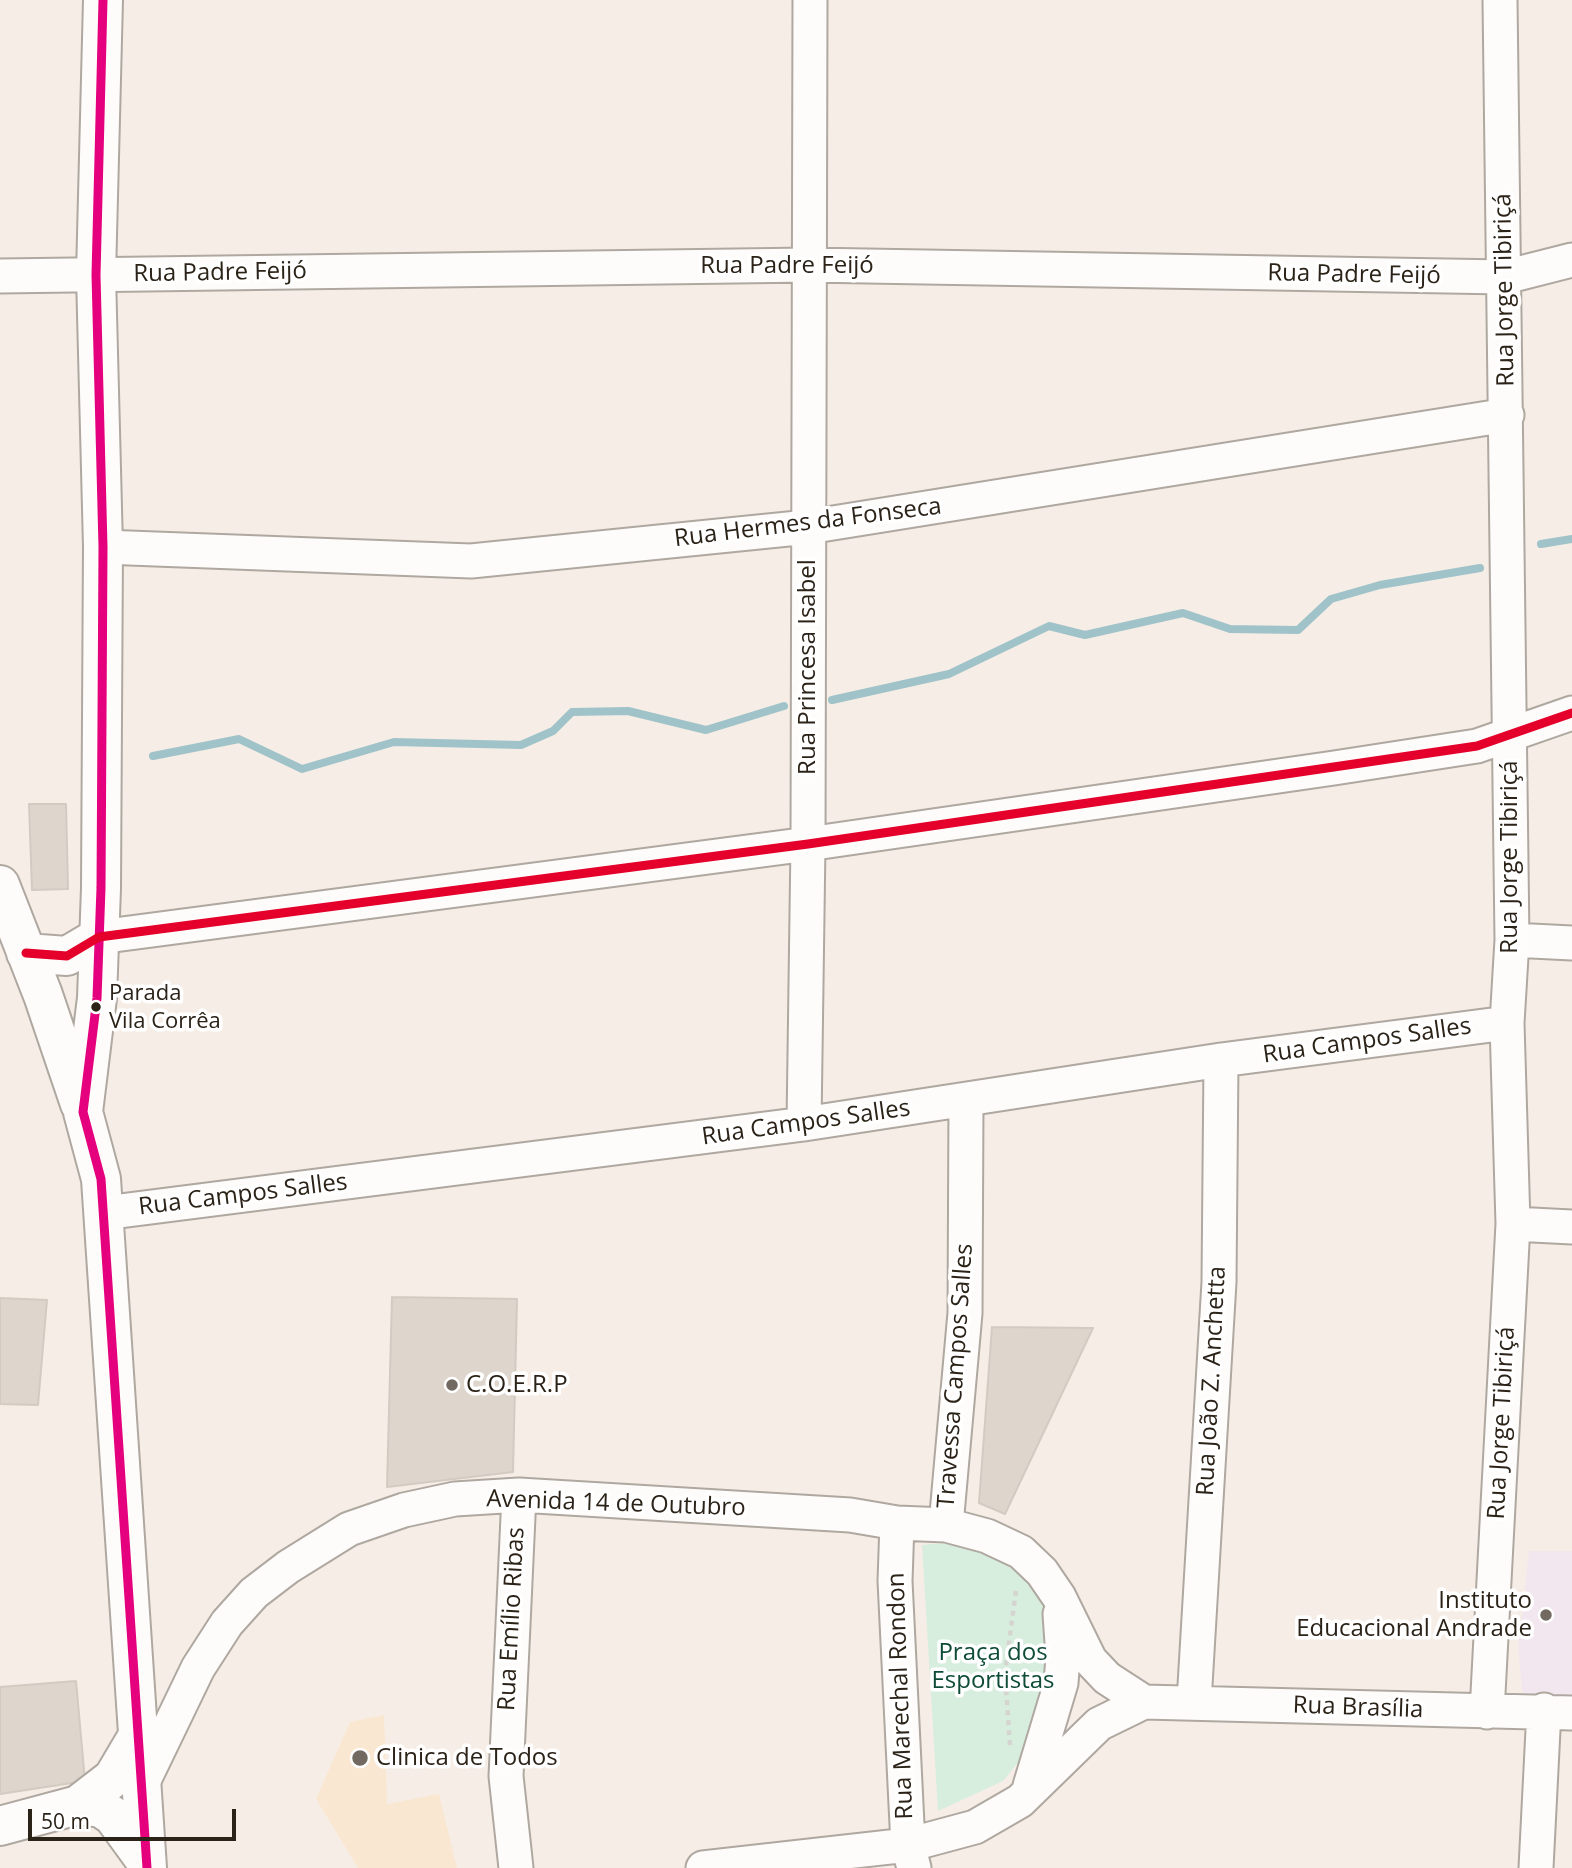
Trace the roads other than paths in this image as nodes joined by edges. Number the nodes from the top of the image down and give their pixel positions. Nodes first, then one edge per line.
1 (103, 0) edge
2 (810, 0) edge
3 (1500, 0) edge
4 (1572, 260) edge
5 (809, 265) junction
6 (96, 275) junction
7 (0, 276) edge
8 (1505, 277) junction
9 (1507, 415) junction
10 (808, 527) junction
11 (103, 547) junction
12 (1572, 713) edge
13 (1510, 737) junction
14 (808, 844) junction
15 (0, 885) edge
16 (99, 937) junction
17 (1512, 940) junction
18 (1572, 943) edge
19 (26, 953) junction
20 (1507, 1023) junction
21 (1221, 1060) junction
22 (967, 1102) junction
23 (83, 1112) junction
24 (803, 1124) junction
25 (103, 1213) junction
26 (1513, 1224) junction
27 (1572, 1227) edge
28 (519, 1495) junction
29 (897, 1523) junction
30 (946, 1525) junction
31 (1059, 1597) junction
32 (1144, 1702) junction
33 (1194, 1702) junction
34 (1487, 1712) junction
35 (1558, 1712) edge
36 (139, 1734) junction
37 (142, 1784) junction
38 (1028, 1792) junction
39 (78, 1805) junction
40 (0, 1826) edge
41 (911, 1857) edge
42 (146, 1864) edge
43 (516, 1868) edge
44 (703, 1868) edge
45 (1536, 1868) edge

1 - 6 main road
2 - 5 street, Rua Princesa Isabel
3 - 8 street, Rua Jorge Tibiriçá
4 - 8 street, Rua Padre Feijó
5 - 6 street, Rua Padre Feijó
5 - 8 street, Rua Padre Feijó
5 - 10 street, Rua Princesa Isabel
6 - 7 street, Rua Padre Feijó
6 - 11 main road
8 - 9 street, Rua Jorge Tibiriçá
9 - 10 street, Rua Hermes da Fonseca
9 - 13 street, Rua Jorge Tibiriçá
10 - 11 street, Rua Hermes da Fonseca
10 - 14 street, Rua Princesa Isabel
11 - 16 main road
12 - 13 street
13 - 14 street
13 - 17 street, Rua Jorge Tibiriçá
14 - 16 street
14 - 24 street, Rua Princesa Isabel
15 - 19 main road
16 - 19 main road
16 - 23 main road
17 - 18 street
17 - 20 street, Rua Jorge Tibiriçá
19 - 23 main road
20 - 21 street, Rua Campos Salles
20 - 26 street, Rua Jorge Tibiriçá
21 - 22 street, Rua Campos Salles
21 - 33 street, Rua João Z. Anchetta
22 - 24 street, Rua Campos Salles
22 - 30 street, Travessa Campos Salles
23 - 25 main road
24 - 25 street, Rua Campos Salles
25 - 36 main road
26 - 27 street
26 - 34 street, Rua Jorge Tibiriçá
28 - 29 street, Avenida 14 de Outubro
28 - 37 street, Avenida 14 de Outubro
28 - 43 street, Rua Emílio Ribas
29 - 30 street, Avenida 14 de Outubro
29 - 41 street, Rua Marechal Rondon
30 - 31 street, Avenida 14 de Outubro
31 - 32 street, Avenida 14 de Outubro
31 - 38 street
32 - 33 street, Rua Brasília
32 - 38 street
33 - 34 street, Rua Brasília
34 - 35 street, Rua Brasília
35 - 45 street
36 - 37 main road
36 - 39 main road
37 - 42 main road
38 - 41 street
39 - 40 main road
39 - 42 main road
41 - 44 street

